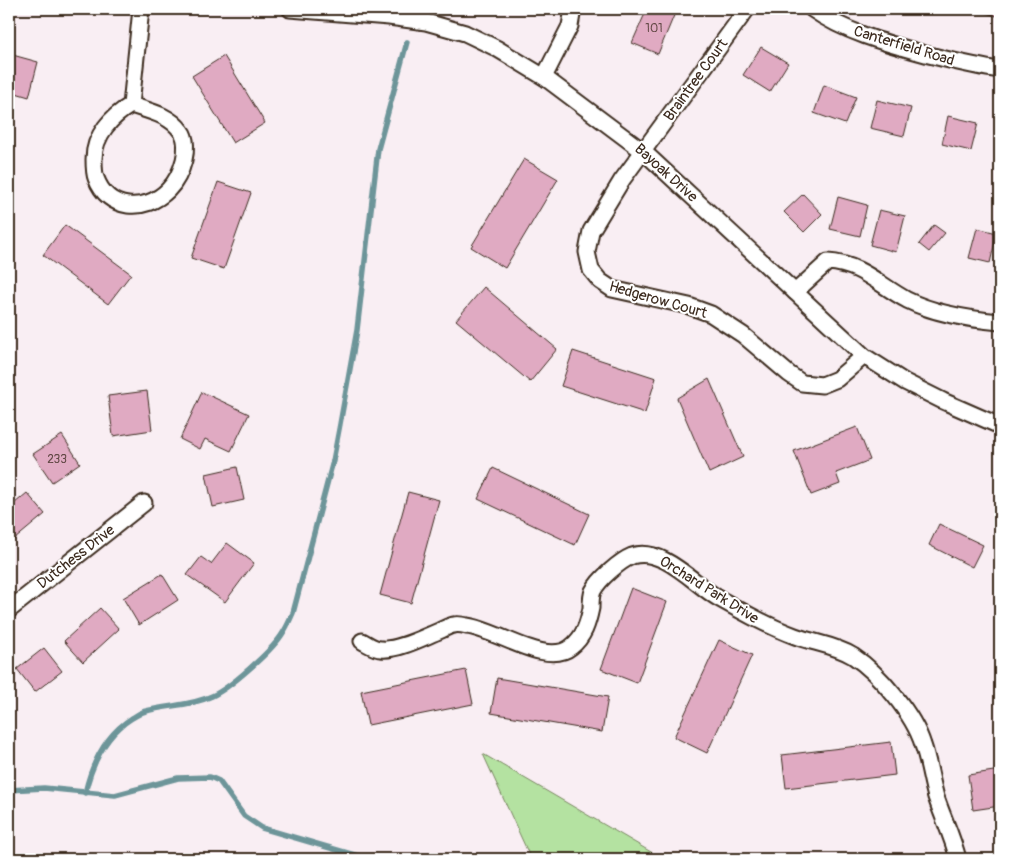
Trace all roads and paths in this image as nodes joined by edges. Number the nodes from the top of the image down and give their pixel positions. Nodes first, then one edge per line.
1 (141, 9) edge
2 (290, 9) edge
3 (573, 9) edge
4 (747, 9) edge
5 (812, 9) edge
6 (1000, 70) edge
7 (544, 77) junction
8 (131, 105) junction
9 (644, 152) junction
10 (795, 292) junction
11 (1000, 322) edge
12 (864, 356) junction
13 (1000, 426) edge
14 (144, 503) dead end
15 (9, 610) edge
16 (362, 641) dead end
17 (958, 859) edge

1 - 8 street
2 - 7 street, Bayoak Drive
3 - 7 street
4 - 9 street, Braintree Court
5 - 6 street, Canterfield Road
7 - 9 street, Bayoak Drive
8 - 8 street
9 - 10 street, Bayoak Drive
9 - 12 street, Hedgerow Court
10 - 11 street
10 - 12 street, Bayoak Drive
12 - 13 street, Bayoak Drive
14 - 15 street, Dutchess Drive
16 - 17 street, Orchard Park Drive

